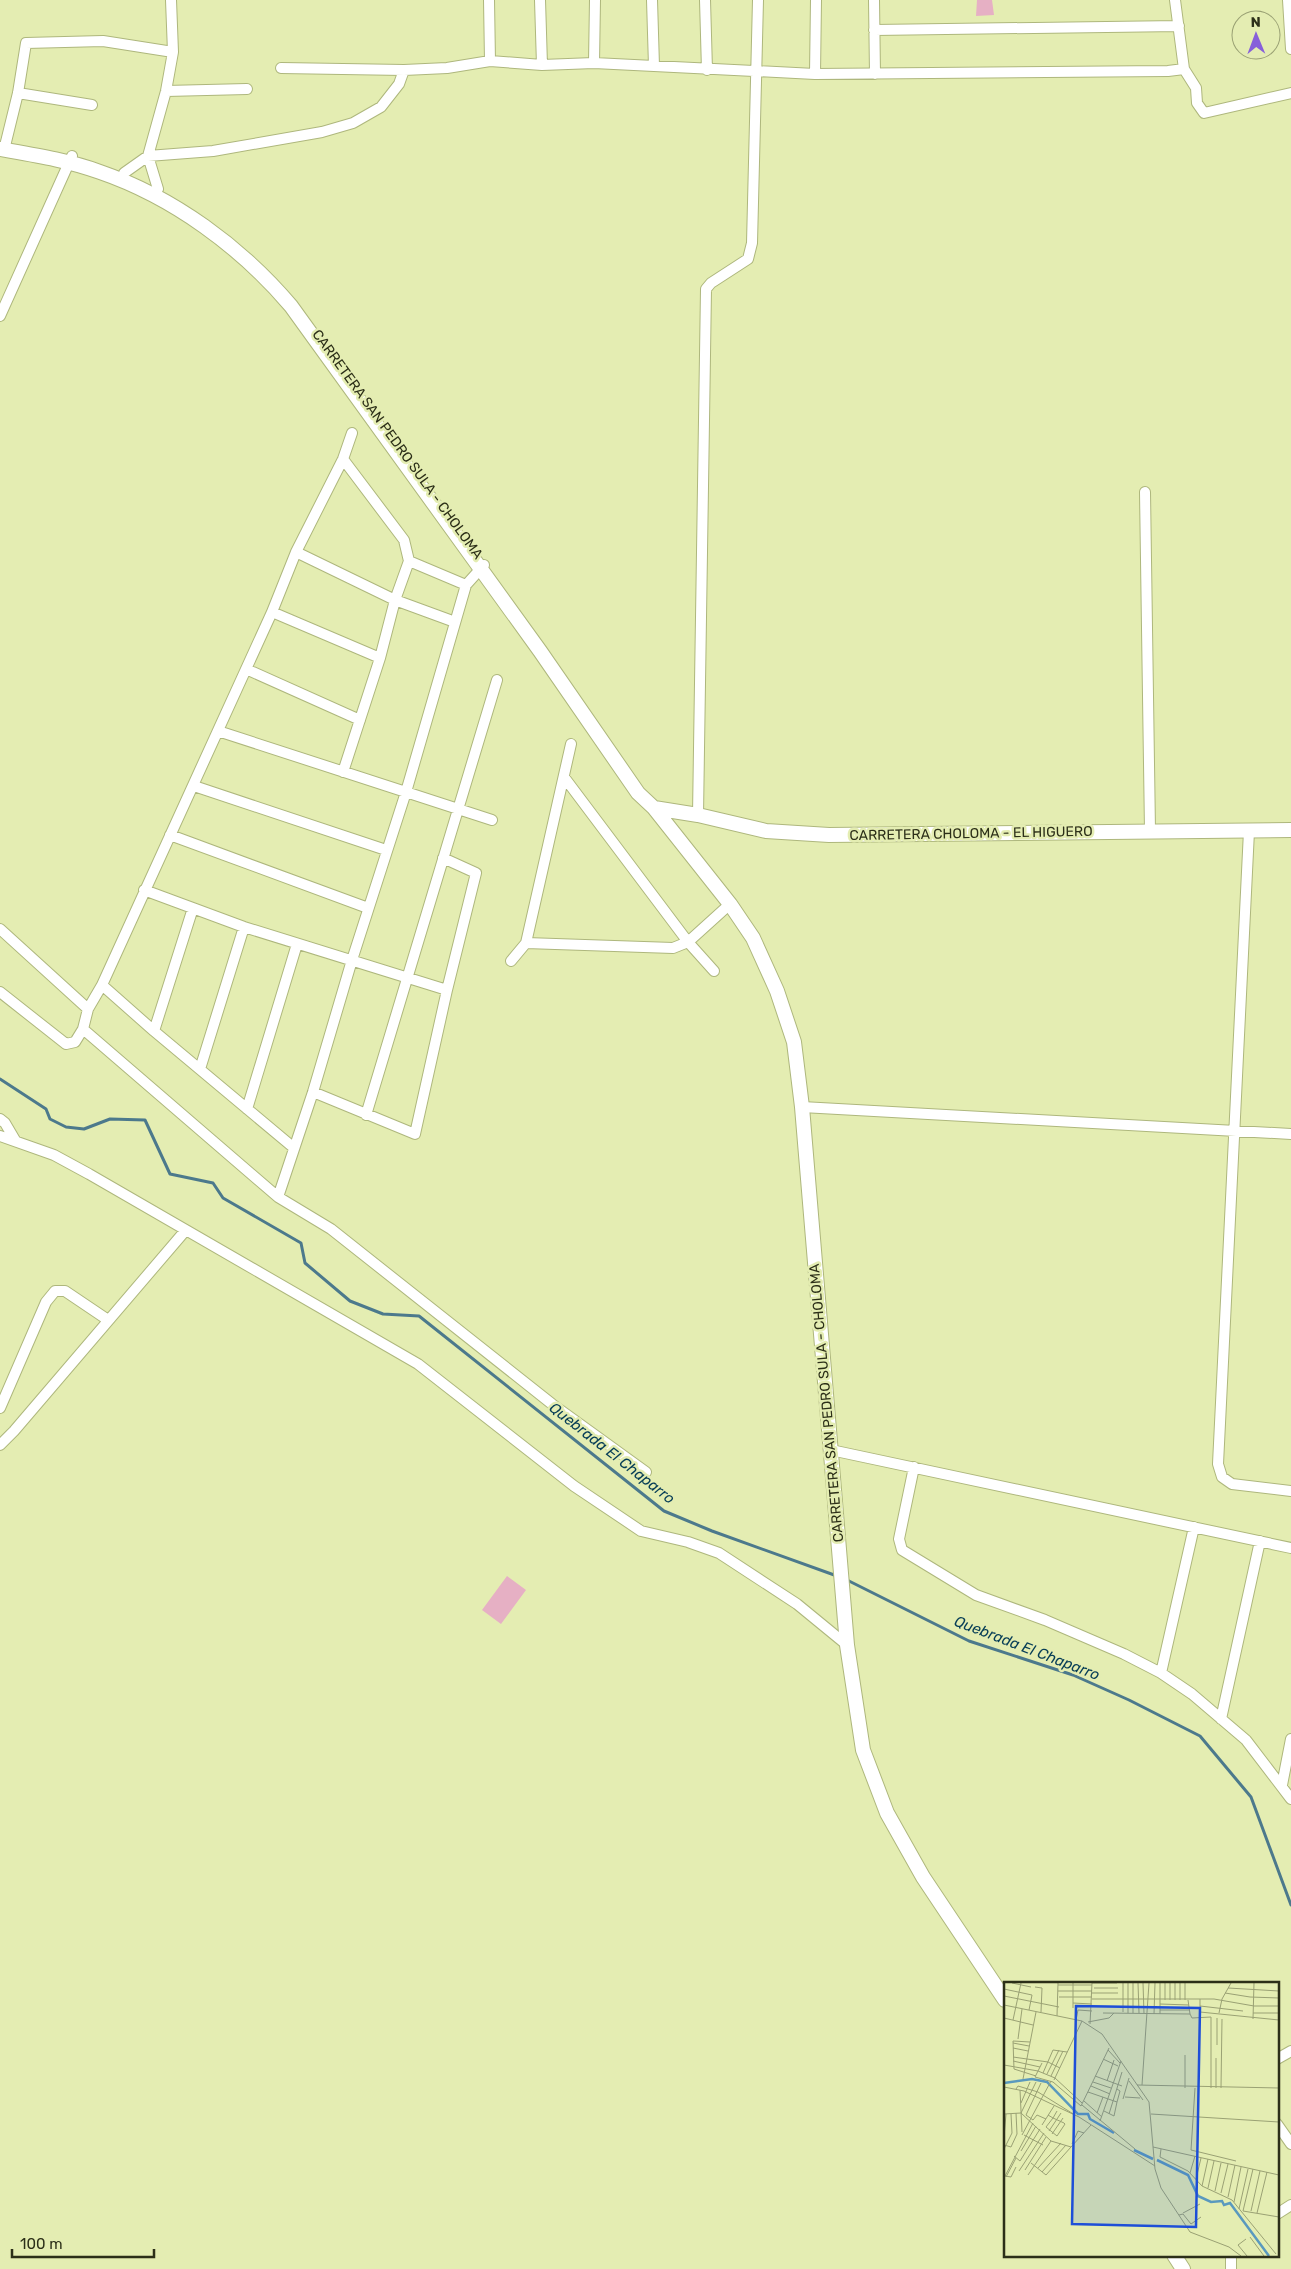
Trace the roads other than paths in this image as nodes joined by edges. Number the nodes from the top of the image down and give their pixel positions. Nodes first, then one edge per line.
1 (171, 0) edge
2 (489, 0) edge
3 (540, 0) edge
4 (595, 0) edge
5 (652, 0) edge
6 (705, 0) edge
7 (758, 0) edge
8 (816, 0) edge
9 (874, 0) edge
10 (1175, 0) edge
11 (1288, 0) edge
12 (1179, 26) junction
13 (874, 30) junction
14 (1291, 49) edge
15 (173, 52) junction
16 (490, 62) junction
17 (594, 63) junction
18 (542, 65) junction
19 (654, 66) junction
20 (282, 68) dead end
21 (1184, 69) junction
22 (404, 70) junction
23 (707, 70) junction
24 (757, 72) junction
25 (815, 74) junction
26 (875, 74) junction
27 (247, 89) dead end
28 (166, 91) junction
29 (18, 93) junction
30 (1291, 93) edge
31 (92, 105) dead end
32 (3, 146) edge
33 (148, 156) junction
34 (71, 159) junction
35 (124, 173) junction
36 (158, 189) junction
37 (0, 316) edge
38 (352, 433) dead end
39 (342, 459) junction
40 (1145, 492) dead end
41 (296, 552) junction
42 (409, 561) junction
43 (482, 567) junction
44 (466, 585) junction
45 (394, 600) junction
46 (272, 612) junction
47 (455, 622) junction
48 (380, 658) junction
49 (246, 669) junction
50 (497, 680) dead end
51 (360, 720) junction
52 (218, 731) junction
53 (571, 744) dead end
54 (343, 772) junction
55 (564, 777) junction
56 (194, 786) junction
57 (406, 792) junction
58 (654, 808) junction
59 (458, 810) junction
60 (698, 815) junction
61 (492, 820) dead end
62 (1291, 830) edge
63 (1150, 831) junction
64 (1249, 831) junction
65 (170, 835) junction
66 (386, 850) junction
67 (443, 858) junction
68 (144, 890) junction
69 (730, 904) junction
70 (193, 908) junction
71 (368, 908) junction
72 (244, 927) junction
73 (0, 929) edge
74 (688, 942) junction
75 (526, 943) junction
76 (297, 944) junction
77 (352, 960) junction
78 (511, 961) dead end
79 (714, 970) dead end
80 (406, 978) junction
81 (102, 985) junction
82 (447, 990) junction
83 (0, 992) edge
84 (88, 1009) junction
85 (83, 1029) junction
86 (154, 1031) junction
87 (200, 1069) junction
88 (313, 1092) junction
89 (802, 1106) junction
90 (247, 1109) junction
91 (366, 1115) junction
92 (0, 1119) edge
93 (1234, 1132) junction
94 (1291, 1134) edge
95 (0, 1136) edge
96 (15, 1140) junction
97 (294, 1148) junction
98 (278, 1197) junction
99 (184, 1231) junction
100 (108, 1320) junction
101 (0, 1408) edge
102 (0, 1445) edge
103 (831, 1450) junction
104 (914, 1468) junction
105 (646, 1472) dead end
106 (1291, 1491) edge
107 (1194, 1527) junction
108 (1260, 1541) junction
109 (1291, 1548) edge
110 (847, 1646) junction
111 (1161, 1673) junction
112 (1221, 1719) junction
113 (1291, 1739) edge
114 (1282, 1786) junction
115 (1291, 1799) edge
116 (1004, 1998) edge
117 (1291, 2051) edge
118 (1278, 2058) edge
119 (1278, 2125) edge
120 (1291, 2144) edge
121 (1291, 2204) edge
122 (1278, 2213) edge
123 (1175, 2256) edge
124 (1231, 2256) edge
125 (1183, 2269) edge
126 (1231, 2269) edge

1 - 15 street
2 - 16 street
3 - 18 street
4 - 17 street
5 - 19 street
6 - 23 street
7 - 24 street
8 - 25 street
9 - 13 street
10 - 12 street
11 - 14 street
12 - 13 street
12 - 21 street
13 - 26 street
15 - 28 street
15 - 29 street
16 - 18 street
16 - 22 street
17 - 18 street
17 - 19 street
19 - 23 street
20 - 22 street
21 - 26 street
21 - 30 street
22 - 33 street
23 - 24 street
24 - 25 street
24 - 60 street
25 - 26 street
27 - 28 street
28 - 33 street
29 - 31 street
29 - 32 street
32 - 34 main road
33 - 35 street
33 - 36 street
34 - 35 main road, CARRETERA SAN PEDRO SULA - CHOLOMA
34 - 37 street
34 - 43 main road, CARRETERA SAN PEDRO SULA - CHOLOMA
35 - 36 main road, CARRETERA SAN PEDRO SULA - CHOLOMA
36 - 43 main road, CARRETERA SAN PEDRO SULA - CHOLOMA
38 - 39 street
39 - 41 street
39 - 42 street
40 - 63 street
41 - 45 street
41 - 46 street
42 - 44 street
42 - 45 street
43 - 44 street
43 - 58 main road, CARRETERA SAN PEDRO SULA - CHOLOMA
44 - 47 street
45 - 47 street
45 - 48 street
46 - 48 street
46 - 49 street
47 - 57 street
48 - 51 street
49 - 51 street
49 - 52 street
50 - 59 street
51 - 54 street
52 - 54 street
52 - 56 street
53 - 55 street
54 - 57 street
55 - 74 street
55 - 75 street
56 - 65 street
56 - 66 street
57 - 59 street
57 - 66 street
58 - 60 main road, CARRETERA CHOLOMA - EL HIGUERO
58 - 69 main road, CARRETERA SAN PEDRO SULA - CHOLOMA
59 - 61 street
59 - 67 street
60 - 63 main road, CARRETERA CHOLOMA - EL HIGUERO
62 - 64 main road, CARRETERA CHOLOMA - EL HIGUERO
63 - 64 main road, CARRETERA CHOLOMA - EL HIGUERO
64 - 93 street
65 - 68 street
65 - 71 street
66 - 71 street
67 - 80 street
67 - 82 street
68 - 70 street
68 - 81 street
69 - 74 street
69 - 89 main road, CARRETERA SAN PEDRO SULA - CHOLOMA
70 - 72 street
70 - 86 street
71 - 77 street
72 - 76 street
72 - 87 street
73 - 84 street
74 - 75 street
74 - 79 street
75 - 78 street
76 - 77 street
76 - 90 street
77 - 80 street
77 - 88 street
80 - 82 street
80 - 91 street
81 - 84 street
81 - 86 street
82 - 91 street
83 - 85 street
84 - 85 street
85 - 98 street
86 - 87 street
87 - 90 street
88 - 91 street
88 - 97 street
89 - 93 street
89 - 103 main road, CARRETERA SAN PEDRO SULA - CHOLOMA
90 - 97 street
92 - 96 street
93 - 94 street
93 - 106 street
95 - 96 street
96 - 99 street
97 - 98 street
98 - 105 street
99 - 100 street
99 - 110 street
100 - 101 street
100 - 102 street
103 - 104 street
103 - 110 main road, CARRETERA SAN PEDRO SULA - CHOLOMA
104 - 107 street
104 - 111 street
107 - 108 street
107 - 111 street
108 - 109 street
108 - 112 street
110 - 116 main road, CARRETERA SAN PEDRO SULA - CHOLOMA
111 - 112 street
112 - 114 street
113 - 114 street
114 - 115 street
117 - 118 street
119 - 120 street
121 - 122 street
123 - 125 main road
124 - 126 street

